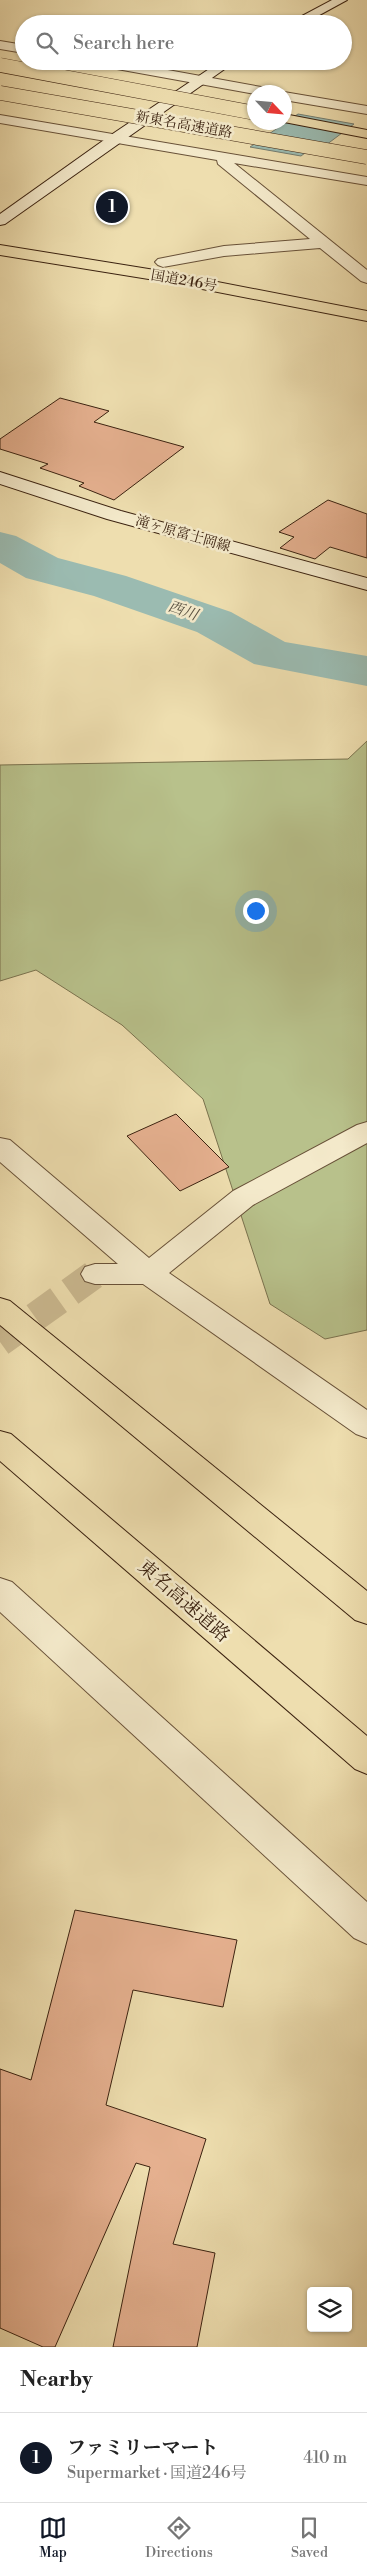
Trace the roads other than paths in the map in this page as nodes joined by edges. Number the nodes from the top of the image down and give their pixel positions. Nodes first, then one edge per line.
1 (342, 0) edge
2 (311, 15) edge
3 (0, 45) edge
4 (15, 48) edge
5 (0, 65) edge
6 (15, 68) edge
7 (26, 70) edge
8 (142, 70) edge
9 (216, 70) edge
10 (0, 80) edge
11 (200, 81) junction
12 (247, 89) edge
13 (0, 93) edge
14 (292, 97) edge
15 (367, 110) edge
16 (247, 112) edge
17 (0, 119) edge
18 (292, 120) edge
19 (367, 134) edge
20 (116, 138) junction
21 (367, 143) edge
22 (367, 157) edge
23 (223, 161) dead end
24 (239, 174) junction
25 (367, 181) edge
26 (367, 194) edge
27 (0, 221) edge
28 (0, 237) edge
29 (323, 242) junction
30 (0, 250) edge
31 (163, 262) junction
32 (367, 278) edge
33 (258, 279) dead end
34 (367, 316) edge
35 (0, 478) edge
36 (367, 584) edge
37 (367, 1131) edge
38 (0, 1147) edge
39 (95, 1274) tunnel mouth
40 (148, 1274) junction
41 (0, 1309) edge
42 (367, 1426) edge
43 (0, 1443) edge
44 (0, 1592) edge
45 (367, 1610) edge
46 (367, 1758) edge
47 (367, 1926) edge

1 - 2 street
3 - 4 street
5 - 6 highway, bridge
7 - 16 highway, bridge
8 - 11 street
9 - 11 street
10 - 21 highway, 新東名高速道路
11 - 12 street
11 - 20 street
13 - 22 highway, 新東名高速道路, bridge
14 - 15 street
17 - 20 street
18 - 19 highway
20 - 25 street
20 - 27 street
23 - 24 street
24 - 26 street
24 - 29 street
28 - 31 highway, 国道246号
29 - 31 street
29 - 32 street
30 - 34 highway, 国道246号
31 - 33 highway, 国道246号
35 - 36 street, 滝ヶ原富士岡線
37 - 40 street
38 - 40 street
39 - 40 street
40 - 42 street
41 - 45 highway
43 - 46 highway, 東名高速道路
44 - 47 street

